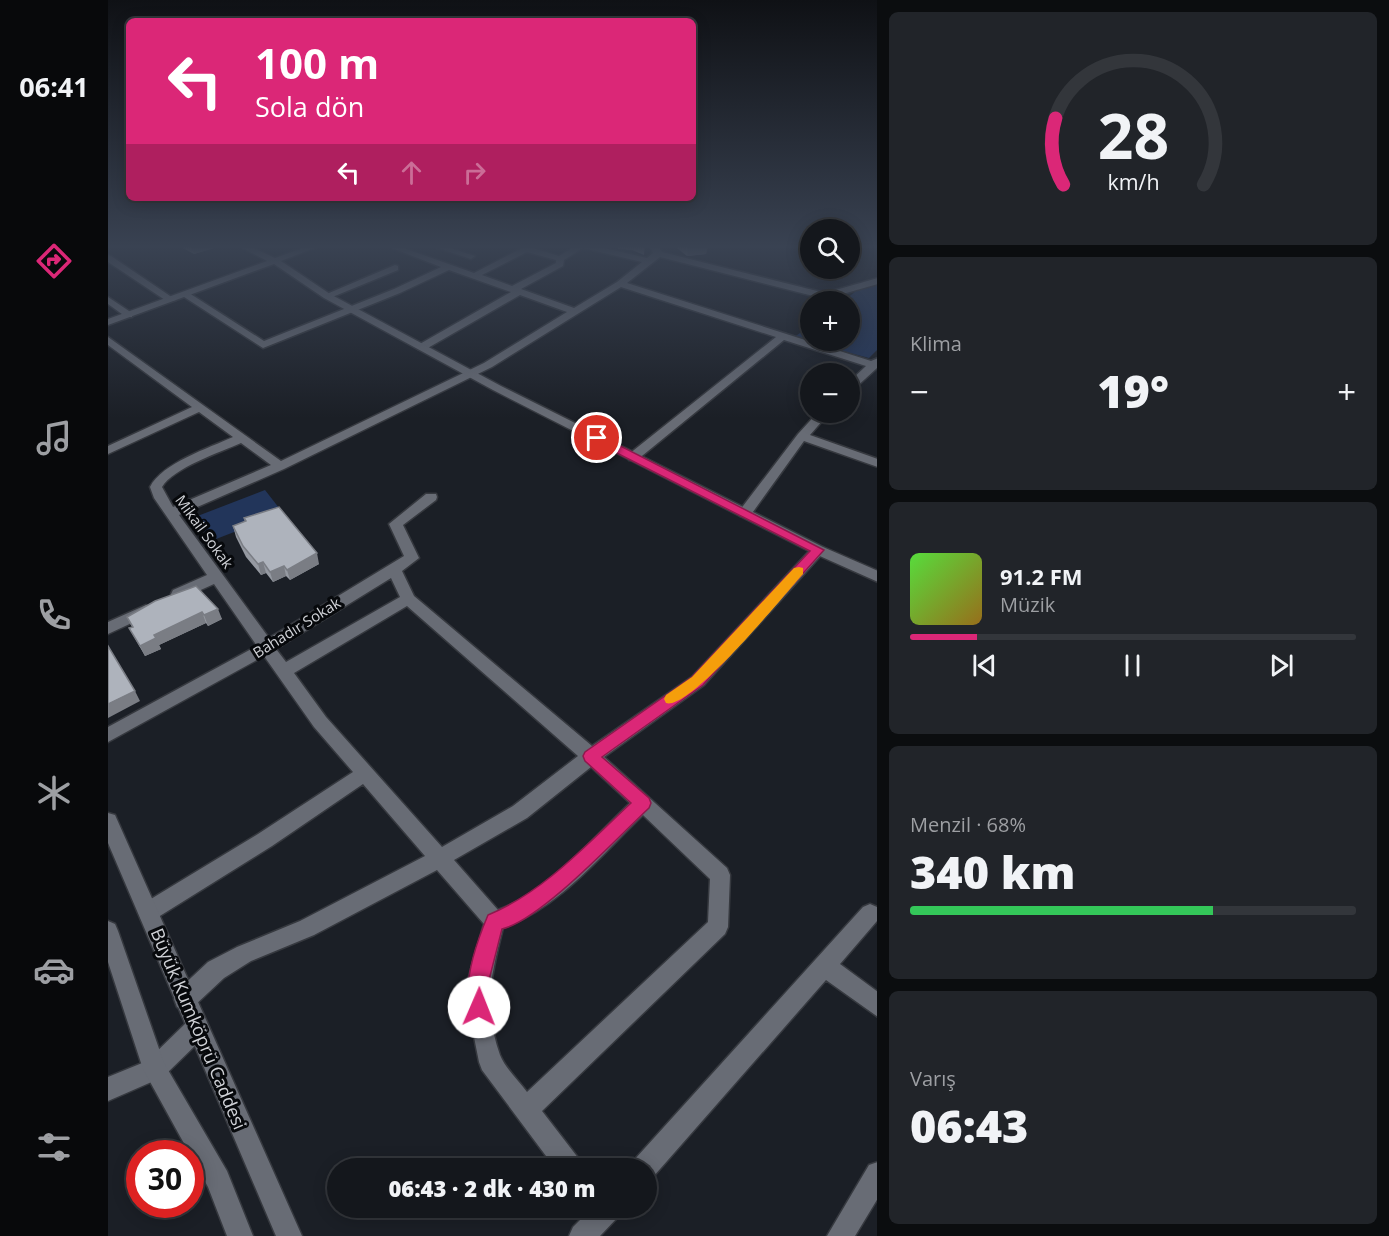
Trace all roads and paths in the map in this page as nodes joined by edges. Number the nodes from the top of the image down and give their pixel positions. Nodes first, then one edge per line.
1 (112, 303) edge
2 (163, 303) edge
3 (198, 303) edge
4 (340, 303) edge
5 (365, 303) edge
6 (496, 303) edge
7 (551, 303) edge
8 (591, 303) edge
9 (677, 303) edge
10 (351, 308) junction
11 (576, 312) junction
12 (129, 315) junction
13 (108, 322) edge
14 (782, 337) junction
15 (108, 340) edge
16 (422, 347) junction
17 (875, 363) edge
18 (470, 373) junction
19 (860, 377) edge
20 (199, 408) junction
21 (814, 423) edge
22 (802, 436) junction
23 (241, 438) junction
24 (108, 450) edge
25 (633, 457) junction
26 (877, 463) edge
27 (280, 466) junction
28 (431, 497) dead end
29 (171, 513) junction
30 (745, 513) junction
31 (818, 550) junction
32 (394, 569) junction
33 (216, 577) junction
34 (877, 577) edge
35 (408, 599) junction
36 (108, 628) edge
37 (267, 646) junction
38 (283, 672) junction
39 (108, 735) edge
40 (591, 756) junction
41 (365, 773) junction
42 (643, 803) junction
43 (108, 821) edge
44 (440, 857) junction
45 (148, 912) junction
46 (870, 914) dead end
47 (495, 921) junction
48 (108, 931) edge
49 (825, 965) junction
50 (185, 999) junction
51 (877, 1005) edge
52 (197, 1028) junction
53 (155, 1069) junction
54 (108, 1089) edge
55 (526, 1110) junction
56 (562, 1158) edge
57 (653, 1158) edge
58 (877, 1176) edge
59 (596, 1218) edge
60 (240, 1236) edge
61 (289, 1236) edge
62 (582, 1236) edge
63 (840, 1236) edge

1 - 12 street
2 - 12 street
3 - 10 street
4 - 10 street
5 - 10 street
6 - 16 street
7 - 11 street
8 - 11 street
9 - 14 street
10 - 16 street
11 - 18 street
12 - 13 street
14 - 17 street
14 - 25 street
15 - 20 street
16 - 18 street
17 - 19 street
18 - 25 street
18 - 27 street
20 - 23 street
20 - 24 street
21 - 22 street
22 - 26 street
22 - 30 street
23 - 27 street
23 - 29 street, Mikail Sokak
25 - 30 street
27 - 29 street
28 - 32 street, Bahadır Sokak
29 - 33 street, Mikail Sokak
30 - 31 street
31 - 34 street
31 - 40 street
32 - 35 street
32 - 37 street, Bahadır Sokak
33 - 36 street
33 - 37 street, Mikail Sokak
35 - 38 street
35 - 40 street
37 - 38 street, Mikail Sokak
37 - 39 street, Bahadır Sokak
38 - 41 street, Mikail Sokak
40 - 42 street
40 - 44 street
41 - 44 street, Mikail Sokak
41 - 45 street
42 - 47 street
42 - 55 street
43 - 45 street, Büyük Kumköprü Caddesi
44 - 47 street, Mikail Sokak
44 - 50 street
45 - 50 street, Büyük Kumköprü Caddesi
46 - 49 street
47 - 55 street
48 - 53 street
49 - 51 street
49 - 57 street
50 - 52 street, Büyük Kumköprü Caddesi
52 - 53 street
52 - 61 street, Büyük Kumköprü Caddesi
53 - 54 street
53 - 60 street
55 - 56 street
58 - 63 street
59 - 62 street

